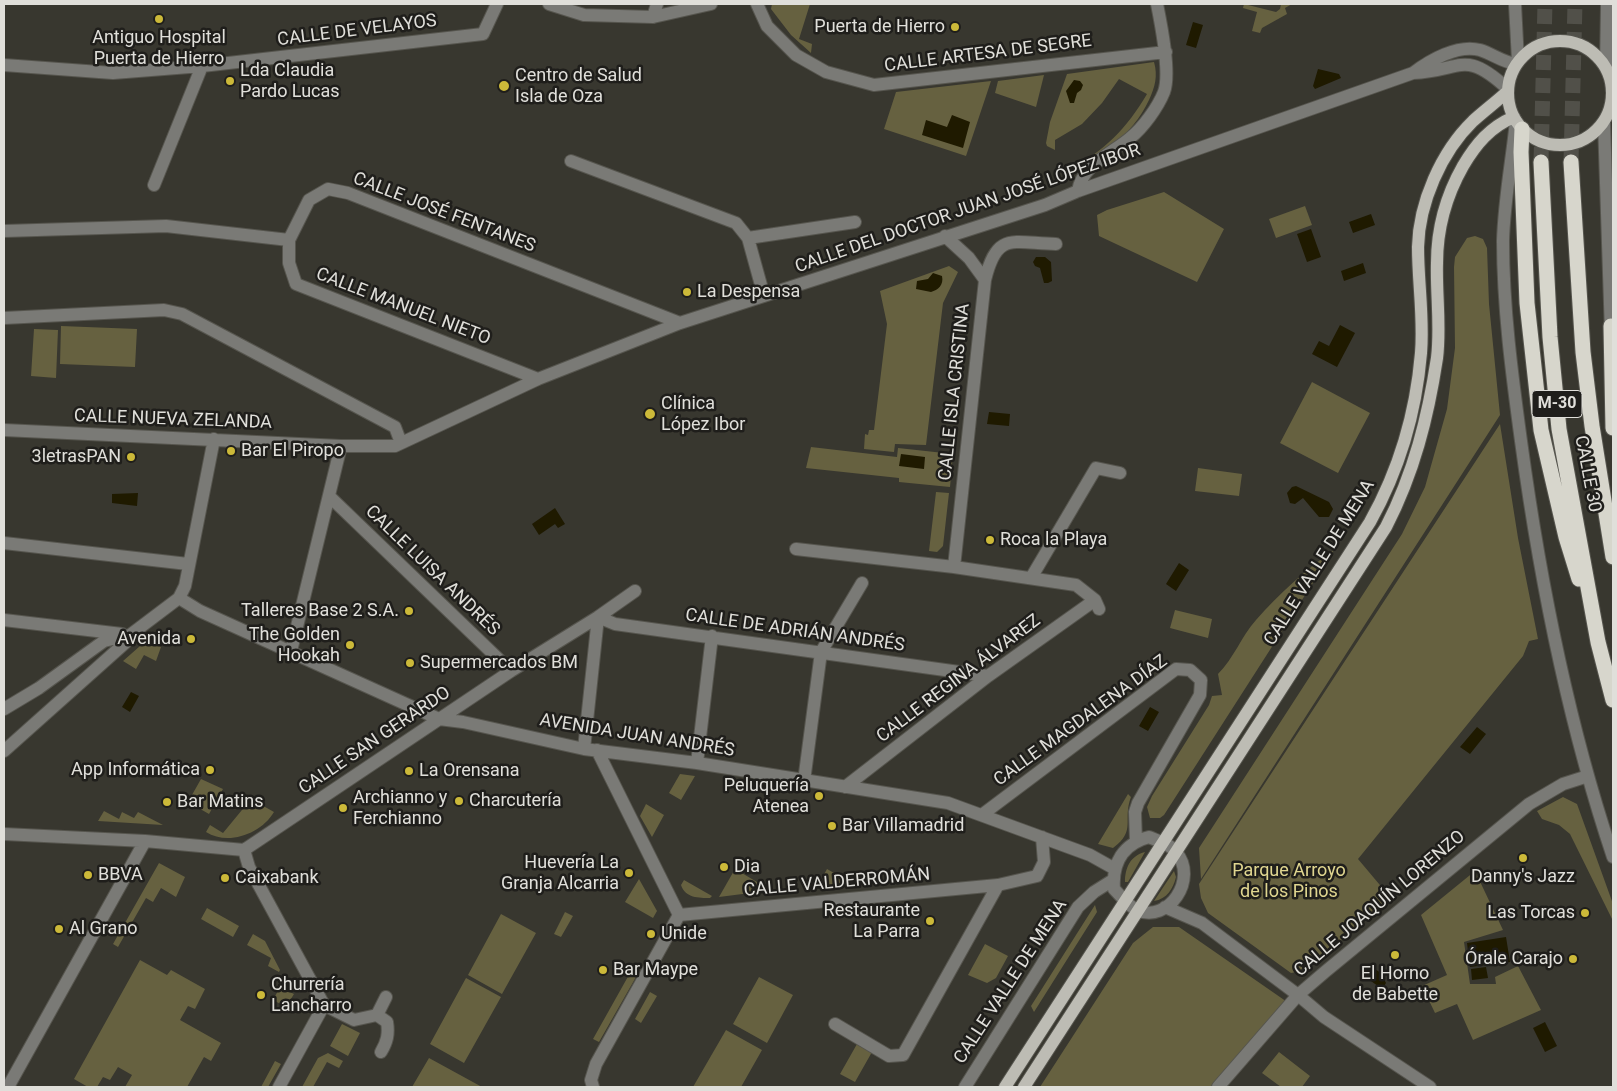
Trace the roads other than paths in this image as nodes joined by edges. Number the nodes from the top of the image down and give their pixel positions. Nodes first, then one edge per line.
1 (497, 4) edge
2 (549, 4) edge
3 (657, 4) edge
4 (710, 4) edge
5 (757, 4) edge
6 (1157, 4) edge
7 (1516, 4) edge
8 (1607, 4) edge
9 (574, 8) edge
10 (653, 17) junction
11 (1166, 52) junction
12 (1517, 62) junction
13 (4, 65) edge
14 (202, 66) junction
15 (1606, 67) junction
16 (1413, 73) junction
17 (1613, 89) edge
18 (1508, 91) junction
19 (1517, 122) junction
20 (1604, 122) junction
21 (571, 161) dead end
22 (1540, 162) tunnel mouth
23 (1571, 162) tunnel mouth
24 (154, 185) dead end
25 (1078, 191) junction
26 (855, 222) dead end
27 (4, 231) edge
28 (945, 236) junction
29 (748, 238) junction
30 (289, 240) junction
31 (1056, 244) dead end
32 (985, 280) junction
33 (764, 296) junction
34 (4, 318) edge
35 (680, 323) junction
36 (1611, 326) junction
37 (1613, 352) edge
38 (538, 379) junction
39 (1613, 428) edge
40 (4, 430) edge
41 (214, 439) junction
42 (401, 443) junction
43 (341, 446) junction
44 (1120, 473) dead end
45 (329, 496) junction
46 (4, 543) edge
47 (796, 549) dead end
48 (1613, 557) edge
49 (188, 564) junction
50 (954, 567) junction
51 (1031, 578) junction
52 (862, 583) dead end
53 (635, 591) dead end
54 (179, 598) junction
55 (598, 617) junction
56 (4, 620) edge
57 (130, 635) junction
58 (712, 636) junction
59 (1598, 642) junction
60 (291, 651) junction
61 (821, 652) junction
62 (511, 671) junction
63 (988, 676) junction
64 (1613, 700) edge
65 (4, 709) edge
66 (439, 719) junction
67 (4, 750) edge
68 (591, 750) junction
69 (697, 763) junction
70 (1588, 776) junction
71 (804, 781) junction
72 (845, 786) junction
73 (983, 814) junction
74 (4, 834) edge
75 (1042, 837) junction
76 (145, 841) junction
77 (1136, 841) junction
78 (1163, 842) junction
79 (240, 850) junction
80 (1176, 852) junction
81 (1613, 857) edge
82 (1115, 869) junction
83 (998, 885) junction
84 (1180, 893) junction
85 (1125, 901) junction
86 (1165, 907) junction
87 (1137, 910) junction
88 (679, 915) junction
89 (1202, 923) junction
90 (1298, 995) junction
91 (386, 997) dead end
92 (324, 1005) junction
93 (377, 1015) junction
94 (835, 1024) dead end
95 (384, 1048) dead end
96 (8, 1087) edge
97 (279, 1087) edge
98 (592, 1087) edge
99 (965, 1087) edge
100 (1005, 1087) edge
101 (1024, 1087) edge
102 (1218, 1087) edge
103 (1430, 1087) edge

1 - 14 street, CALLE DE VELAYOS
2 - 9 street
3 - 10 street
4 - 10 street
5 - 11 street, CALLE ARTESA DE SEGRE
6 - 11 street
7 - 12 street
8 - 15 street
9 - 10 street
11 - 25 street
12 - 15 main road
12 - 16 street
12 - 18 main road
13 - 14 street, CALLE DE VELAYOS
14 - 24 street
15 - 17 main road
16 - 18 street
16 - 25 street, CALLE DEL DOCTOR JUAN JOSÉ LÓPEZ IBOR
17 - 20 main road
18 - 19 main road
18 - 78 main road, CALLE VALLE DE MENA
19 - 20 main road
19 - 59 highway
19 - 70 street
19 - 80 main road, CALLE VALLE DE MENA
20 - 36 street
21 - 29 street
22 - 59 highway, CALLE 30 / M-30
23 - 48 highway, CALLE 30 / M-30
25 - 28 street, CALLE DEL DOCTOR JUAN JOSÉ LÓPEZ IBOR
26 - 29 street
27 - 30 street
28 - 32 street
28 - 33 street, CALLE DEL DOCTOR JUAN JOSÉ LÓPEZ IBOR
29 - 33 street
30 - 35 street, CALLE JOSÉ FENTANES
30 - 38 street, CALLE MANUEL NIETO
31 - 32 street, CALLE ISLA CRISTINA
32 - 50 street, CALLE ISLA CRISTINA
33 - 35 street, CALLE DEL DOCTOR JUAN JOSÉ LÓPEZ IBOR
34 - 42 street
35 - 38 street, CALLE DEL DOCTOR JUAN JOSÉ LÓPEZ IBOR
36 - 37 street
36 - 39 highway
38 - 42 street, CALLE DEL DOCTOR JUAN JOSÉ LÓPEZ IBOR
40 - 41 street, CALLE NUEVA ZELANDA
41 - 43 street, CALLE NUEVA ZELANDA
41 - 49 street
42 - 43 street, CALLE DEL DOCTOR JUAN JOSÉ LÓPEZ IBOR
43 - 45 street
44 - 51 street
45 - 60 street
45 - 62 street, CALLE LUISA ANDRÉS
46 - 49 street
47 - 50 street
49 - 54 street
50 - 51 street
51 - 63 street, CALLE REGINA ÁLVAREZ
52 - 61 street
53 - 55 street, CALLE SAN GERARDO
54 - 57 street
54 - 60 street, AVENIDA JUAN ANDRÉS
55 - 58 street, CALLE DE ADRIÁN ANDRÉS
55 - 62 street, CALLE SAN GERARDO
55 - 68 street
56 - 57 street
57 - 65 street
57 - 67 street
58 - 61 street, CALLE DE ADRIÁN ANDRÉS
58 - 69 street
59 - 64 highway, CALLE 30 / M-30
60 - 66 street, AVENIDA JUAN ANDRÉS
61 - 63 street, CALLE DE ADRIÁN ANDRÉS
61 - 71 street
62 - 66 street, CALLE SAN GERARDO
63 - 72 street, CALLE REGINA ÁLVAREZ
66 - 68 street, AVENIDA JUAN ANDRÉS
66 - 79 street, CALLE SAN GERARDO
68 - 69 street, AVENIDA JUAN ANDRÉS
68 - 88 street
69 - 71 street, AVENIDA JUAN ANDRÉS
70 - 81 street
70 - 90 street, CALLE JOAQUÍN LORENZO
71 - 72 street, AVENIDA JUAN ANDRÉS
72 - 73 street, AVENIDA JUAN ANDRÉS
73 - 75 street, AVENIDA JUAN ANDRÉS
73 - 77 street, CALLE MAGDALENA DÍAZ
74 - 76 street
75 - 82 street, AVENIDA JUAN ANDRÉS
75 - 83 street, CALLE VALDERROMÁN
76 - 79 street
76 - 96 street
77 - 78 street
77 - 82 street, CALLE VALLE DE MENA
78 - 80 street
78 - 85 main road, CALLE VALLE DE MENA
79 - 92 street
80 - 84 street
80 - 87 main road, CALLE VALLE DE MENA
82 - 85 street
82 - 99 street, CALLE VALLE DE MENA
83 - 88 street, CALLE VALDERROMÁN
83 - 94 street
84 - 86 street
84 - 89 street
85 - 87 street
85 - 100 main road, CALLE VALLE DE MENA
86 - 87 street
86 - 89 street
87 - 101 main road, CALLE VALLE DE MENA
88 - 98 street
89 - 90 street
90 - 102 street, CALLE JOAQUÍN LORENZO
90 - 103 street
91 - 93 street
92 - 93 street
92 - 97 street
93 - 95 street

